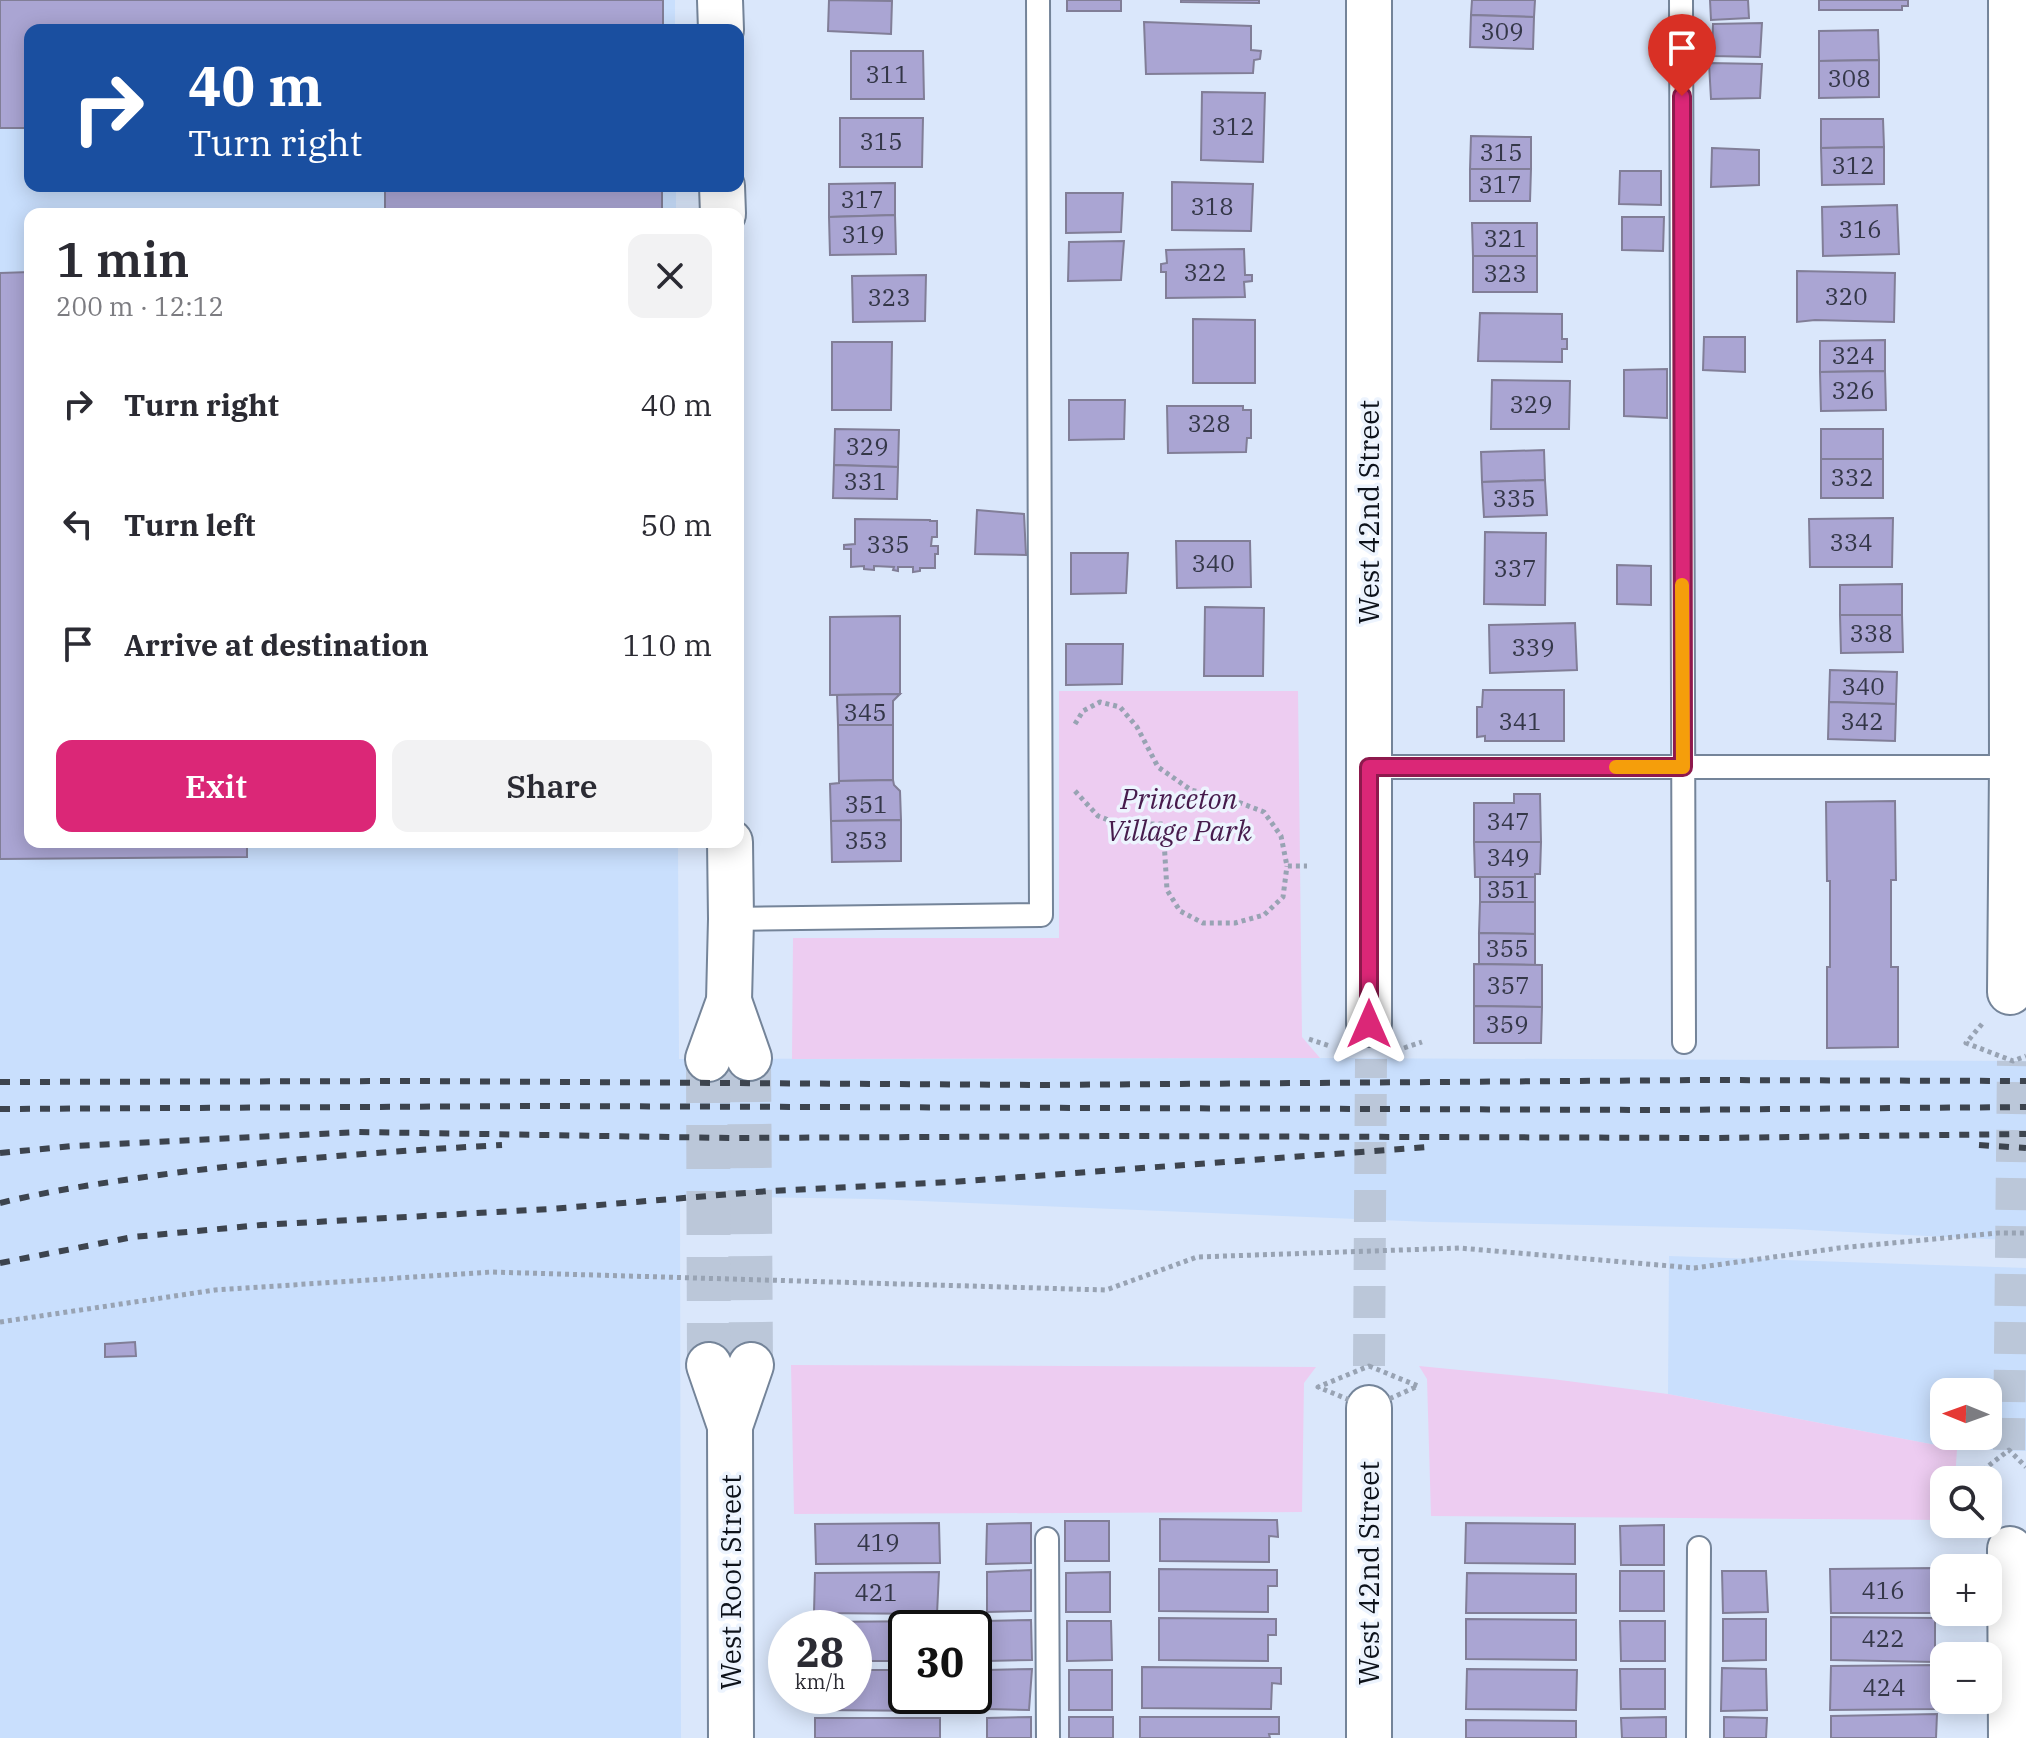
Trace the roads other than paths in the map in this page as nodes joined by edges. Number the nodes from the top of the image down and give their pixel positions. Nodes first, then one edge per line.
1 (720, 0) edge
2 (1038, 0) edge
3 (1369, 0) edge
4 (1681, 0) edge
5 (2011, 0) edge
6 (721, 24) edge
7 (2019, 688) edge
8 (1369, 767) junction
9 (1683, 767) junction
10 (2012, 767) junction
11 (730, 848) edge
12 (731, 919) junction
13 (2010, 992) dead end
14 (1369, 1024) tunnel mouth
15 (1684, 1042) dead end
16 (729, 1059) tunnel mouth
17 (709, 1365) tunnel mouth
18 (751, 1365) tunnel mouth
19 (1369, 1408) tunnel mouth
20 (730, 1426) junction
21 (1047, 1539) dead end
22 (1699, 1548) dead end
23 (2010, 1549) dead end
24 (731, 1738) edge
25 (1048, 1738) edge
26 (1369, 1738) edge
27 (1698, 1738) edge
28 (2011, 1738) edge

1 - 6 street
2 - 12 lane
3 - 8 street, West 42nd Street
4 - 9 lane
5 - 7 street
7 - 10 street
8 - 9 lane
8 - 14 street, West 42nd Street
9 - 10 lane
9 - 15 lane
10 - 13 street
11 - 12 street
12 - 16 street
17 - 20 street, West Root Street
18 - 20 street, West Root Street
19 - 26 street, West 42nd Street
20 - 24 street, West Root Street
21 - 25 lane
22 - 27 lane
23 - 28 street

